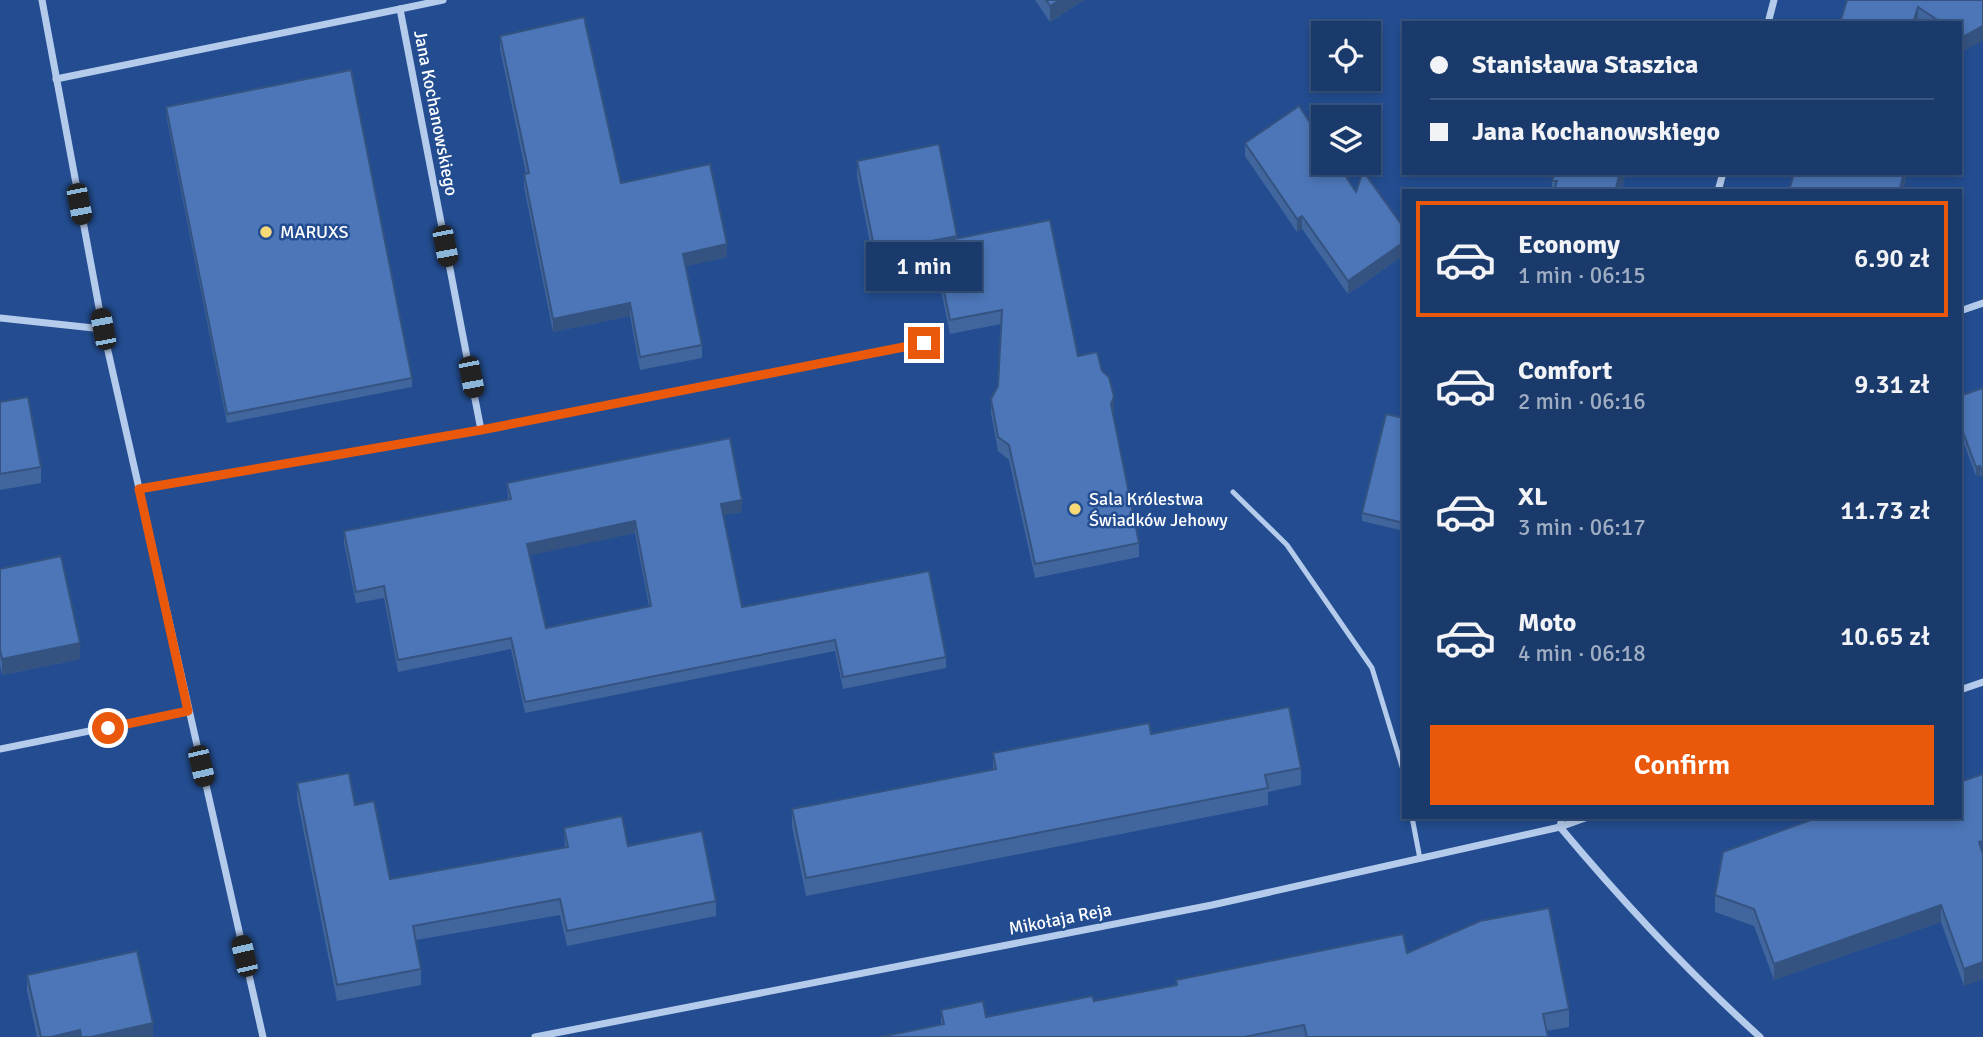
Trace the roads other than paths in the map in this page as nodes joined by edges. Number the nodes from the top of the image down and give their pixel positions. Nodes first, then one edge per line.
1 (42, 0) edge
2 (443, 0) edge
3 (1774, 0) edge
4 (400, 9) junction
5 (1769, 21) edge
6 (56, 79) junction
7 (1983, 303) edge
8 (1962, 310) edge
9 (0, 318) edge
10 (103, 329) junction
11 (924, 343) dead end
12 (481, 430) junction
13 (139, 489) junction
14 (1233, 492) dead end
15 (1983, 682) edge
16 (1962, 689) edge
17 (188, 711) junction
18 (0, 749) edge
19 (1402, 766) edge
20 (1412, 819) edge
21 (1562, 819) edge
22 (1582, 819) edge
23 (1560, 827) junction
24 (1420, 859) junction
25 (263, 1037) edge
26 (535, 1037) edge
27 (1760, 1037) edge

1 - 6 street
2 - 4 street, Jana Kochanowskiego
3 - 5 street
4 - 6 street, Jana Kochanowskiego
4 - 12 street, Jana Kochanowskiego
6 - 10 street
7 - 8 street
9 - 10 street
10 - 13 street
11 - 12 street
12 - 13 street
13 - 17 street
14 - 19 lane
15 - 16 street
17 - 18 street
17 - 25 street
20 - 24 lane
21 - 23 street
22 - 23 street, Mikołaja Reja
23 - 24 street, Mikołaja Reja
23 - 27 street
24 - 26 street, Mikołaja Reja

